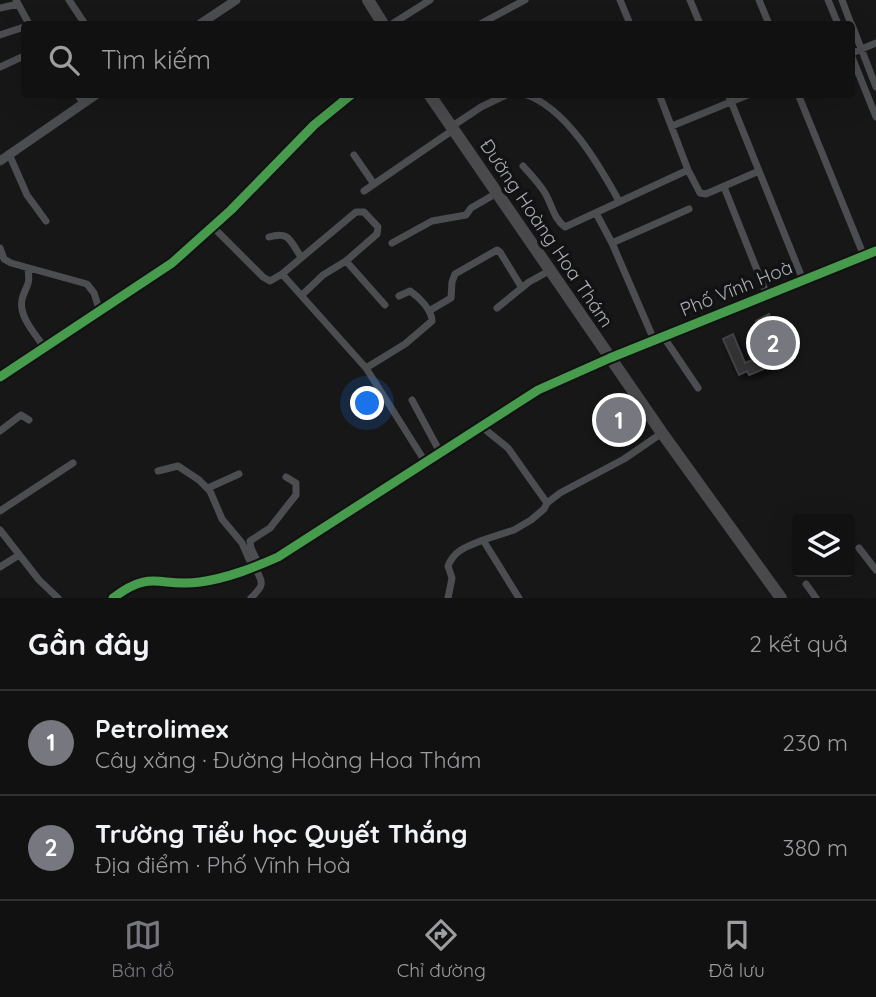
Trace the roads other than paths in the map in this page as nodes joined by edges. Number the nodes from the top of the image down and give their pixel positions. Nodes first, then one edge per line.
1 (69, 0) edge
2 (236, 0) edge
3 (368, 0) edge
4 (430, 0) edge
5 (525, 0) edge
6 (620, 0) edge
7 (690, 0) edge
8 (759, 0) edge
9 (828, 0) edge
10 (842, 0) edge
11 (17, 2) edge
12 (0, 8) edge
13 (25, 21) edge
14 (83, 21) edge
15 (204, 21) edge
16 (381, 21) edge
17 (397, 21) edge
18 (486, 21) edge
19 (629, 21) edge
20 (699, 21) edge
21 (768, 21) edge
22 (837, 21) edge
23 (850, 21) edge
24 (21, 28) edge
25 (0, 35) edge
26 (855, 36) edge
27 (876, 43) edge
28 (860, 49) junction
29 (855, 53) edge
30 (21, 57) edge
31 (855, 63) edge
32 (0, 66) edge
33 (876, 87) edge
34 (80, 98) edge
35 (92, 98) edge
36 (347, 98) edge
37 (432, 98) edge
38 (500, 98) edge
39 (534, 98) edge
40 (544, 98) edge
41 (661, 98) edge
42 (730, 98) edge
43 (799, 98) edge
44 (541, 101) junction
45 (84, 104) junction
46 (876, 117) edge
47 (672, 126) junction
48 (452, 128) junction
49 (9, 155) junction
50 (354, 155) dead end
51 (0, 161) edge
52 (523, 166) dead end
53 (688, 170) junction
54 (759, 171) junction
55 (374, 184) junction
56 (724, 187) junction
57 (364, 191) dead end
58 (497, 192) junction
59 (619, 201) junction
60 (689, 209) dead end
61 (596, 213) junction
62 (46, 221) dead end
63 (213, 227) junction
64 (269, 237) dead end
65 (392, 243) dead end
66 (612, 243) junction
67 (0, 248) edge
68 (876, 251) edge
69 (863, 256) junction
70 (301, 257) junction
71 (346, 261) junction
72 (28, 269) junction
73 (549, 271) junction
74 (282, 274) junction
75 (803, 280) junction
76 (522, 288) junction
77 (302, 295) junction
78 (767, 295) junction
79 (399, 296) dead end
80 (385, 305) dead end
81 (497, 308) dead end
82 (429, 311) junction
83 (100, 312) junction
84 (663, 336) junction
85 (654, 340) junction
86 (45, 348) junction
87 (610, 358) junction
88 (366, 368) junction
89 (0, 377) edge
90 (698, 388) dead end
91 (412, 400) dead end
92 (29, 420) dead end
93 (482, 427) junction
94 (0, 431) edge
95 (662, 433) junction
96 (441, 454) junction
97 (73, 463) dead end
98 (426, 463) junction
99 (158, 471) dead end
100 (239, 474) dead end
101 (286, 477) dead end
102 (208, 488) junction
103 (547, 503) junction
104 (0, 511) edge
105 (0, 530) edge
106 (483, 540) junction
107 (859, 548) dead end
108 (19, 555) junction
109 (0, 566) edge
110 (256, 567) junction
111 (876, 570) edge
112 (806, 584) dead end
113 (58, 598) edge
114 (113, 598) edge
115 (251, 598) edge
116 (448, 598) edge
117 (519, 598) edge
118 (781, 598) edge
119 (816, 598) edge

1 - 14 street
2 - 15 street
3 - 16 main road
4 - 17 street
5 - 18 street
6 - 19 street
7 - 20 street
8 - 21 street
9 - 22 street
10 - 23 street
11 - 12 street
11 - 13 street
24 - 25 street
26 - 28 street
27 - 28 street
28 - 29 street
28 - 33 street
30 - 32 street
31 - 46 street
34 - 45 street
35 - 45 street
36 - 63 street
37 - 48 main road, Đường Hoàng Hoa Thám
38 - 48 street
39 - 44 street
40 - 44 street
41 - 47 street
42 - 47 street
42 - 54 street
43 - 69 street
44 - 59 street
45 - 49 street
47 - 53 street
48 - 55 street
48 - 58 main road, Đường Hoàng Hoa Thám
49 - 51 street
49 - 62 street
50 - 55 street
52 - 61 street
53 - 56 street
53 - 59 street
54 - 56 street
54 - 75 street
55 - 57 street
56 - 78 street
58 - 65 street
58 - 73 main road, Đường Hoàng Hoa Thám
59 - 61 street
60 - 66 street
61 - 66 street
63 - 74 street
63 - 83 street
64 - 70 street
66 - 85 street
67 - 72 street
68 - 69 street, Phố Vĩnh Hoà
69 - 75 street, Phố Vĩnh Hoà
70 - 71 street
70 - 74 street
71 - 77 street
71 - 80 street
72 - 83 street
72 - 86 street
73 - 76 street
73 - 87 main road, Đường Hoàng Hoa Thám
74 - 77 street
75 - 78 street, Phố Vĩnh Hoà
76 - 81 street
76 - 82 street
77 - 88 street
78 - 84 street, Phố Vĩnh Hoà
79 - 82 street
82 - 88 street
83 - 86 street
84 - 85 street, Phố Vĩnh Hoà
84 - 90 street
85 - 87 street, Phố Vĩnh Hoà
86 - 89 street
87 - 93 street, Phố Vĩnh Hoà
87 - 95 main road, Đường Hoàng Hoa Thám
88 - 98 street
91 - 96 street
92 - 94 street
93 - 96 street, Phố Vĩnh Hoà
93 - 103 street
95 - 103 street
95 - 118 main road, Đường Hoàng Hoa Thám
96 - 98 street, Phố Vĩnh Hoà
97 - 104 street
98 - 110 street, Phố Vĩnh Hoà
99 - 102 street
100 - 102 street
101 - 110 street
102 - 110 street
103 - 106 street
105 - 108 street
106 - 116 street
106 - 117 street
107 - 111 street
108 - 109 street
108 - 113 street
110 - 114 street, Phố Vĩnh Hoà
110 - 115 street
112 - 119 street

